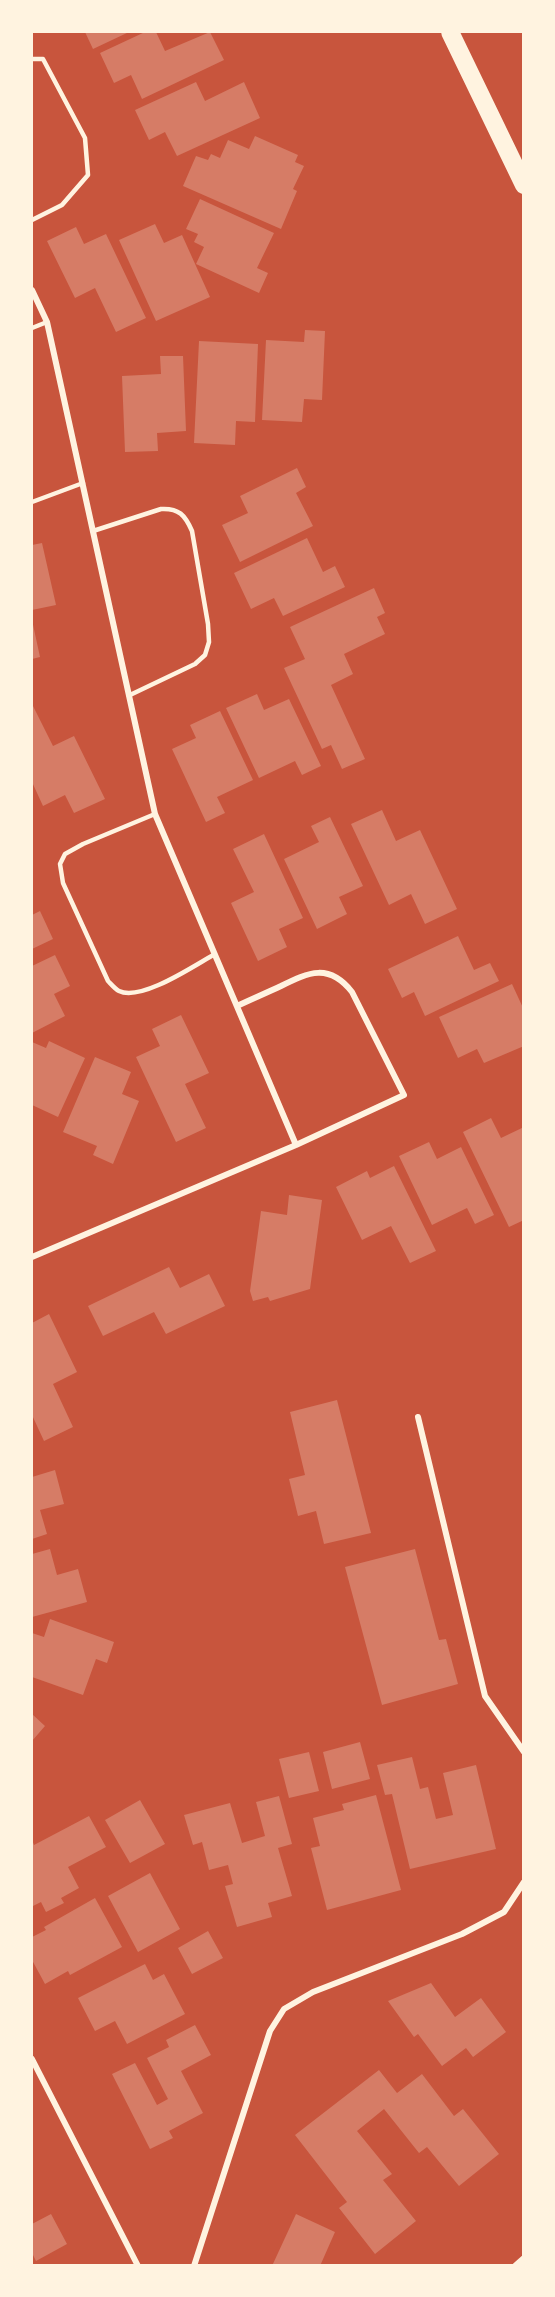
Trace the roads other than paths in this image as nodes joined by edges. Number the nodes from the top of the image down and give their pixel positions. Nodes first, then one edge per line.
1 (450, 32) edge
2 (32, 59) edge
3 (524, 186) edge
4 (32, 220) edge
5 (32, 290) edge
6 (47, 322) junction
7 (32, 328) edge
8 (83, 483) junction
9 (32, 502) edge
10 (93, 531) junction
11 (130, 695) junction
12 (155, 814) junction
13 (215, 954) junction
14 (237, 1006) junction
15 (296, 1145) junction
16 (32, 1257) edge
17 (418, 1418) dead end
18 (524, 1752) edge
19 (524, 1882) edge
20 (32, 2059) edge
21 (524, 2258) edge
22 (138, 2265) edge
23 (194, 2265) edge
24 (514, 2265) edge

1 - 3 highway
2 - 4 lane
5 - 6 street
6 - 7 lane
6 - 8 street
8 - 9 lane
8 - 10 street
10 - 11 street
10 - 11 lane
11 - 12 street
12 - 13 street
12 - 13 lane
13 - 14 street
14 - 15 street
14 - 15 street
15 - 16 street
17 - 18 street
19 - 23 street
20 - 22 street
21 - 24 street

